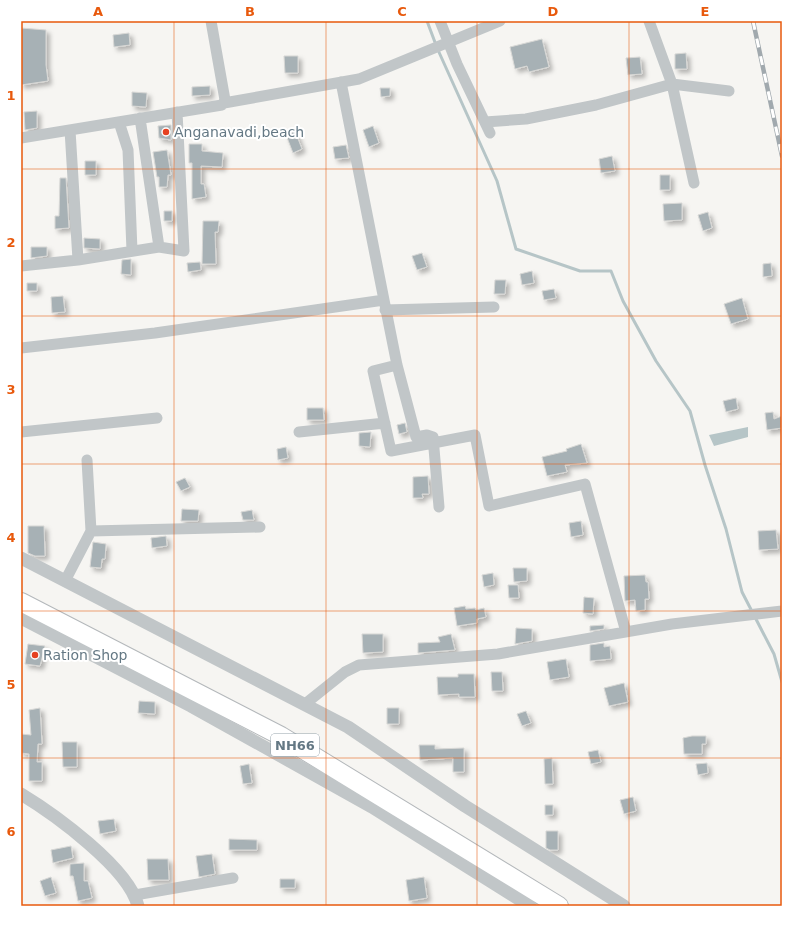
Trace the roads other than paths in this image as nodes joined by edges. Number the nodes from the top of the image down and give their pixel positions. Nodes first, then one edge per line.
1 (211, 21) edge
2 (440, 21) edge
3 (500, 21) edge
4 (649, 21) edge
5 (448, 42) junction
6 (341, 82) junction
7 (672, 84) junction
8 (729, 91) dead end
9 (224, 103) junction
10 (177, 112) junction
11 (140, 118) junction
12 (119, 122) junction
13 (485, 122) junction
14 (70, 130) junction
15 (490, 133) dead end
16 (21, 138) edge
17 (694, 183) dead end
18 (159, 247) junction
19 (132, 251) junction
20 (78, 260) junction
21 (21, 266) edge
22 (384, 305) junction
23 (494, 307) dead end
24 (21, 348) edge
25 (397, 365) junction
26 (157, 418) dead end
27 (385, 423) junction
28 (21, 432) edge
29 (299, 432) dead end
30 (434, 444) junction
31 (87, 460) dead end
32 (439, 507) dead end
33 (260, 527) dead end
34 (91, 531) junction
35 (21, 558) edge
36 (65, 581) junction
37 (21, 602) edge
38 (782, 610) edge
39 (21, 618) edge
40 (626, 632) junction
41 (305, 704) junction
42 (21, 794) edge
43 (233, 878) dead end
44 (137, 900) edge
45 (530, 906) edge
46 (559, 906) edge
47 (624, 906) edge

1 - 9 street
2 - 5 street
3 - 5 street
4 - 7 street
5 - 6 street
5 - 13 street
6 - 9 street
6 - 22 street
7 - 8 street
7 - 13 street
7 - 17 street
9 - 10 street
10 - 11 street
10 - 18 street
11 - 12 street
11 - 18 street
12 - 14 street
12 - 19 street
13 - 15 street
14 - 16 street
14 - 20 street
18 - 19 street
19 - 20 street
20 - 21 street
22 - 23 street
22 - 24 street
22 - 25 street
25 - 27 street
25 - 30 street
26 - 28 street
27 - 29 street
27 - 30 street
30 - 32 street
30 - 40 street
31 - 34 street
33 - 34 street
34 - 36 street
35 - 36 street
36 - 41 street
37 - 46 highway, NH66
38 - 40 street
39 - 45 street
40 - 41 street
41 - 47 street
42 - 44 street
43 - 44 street

